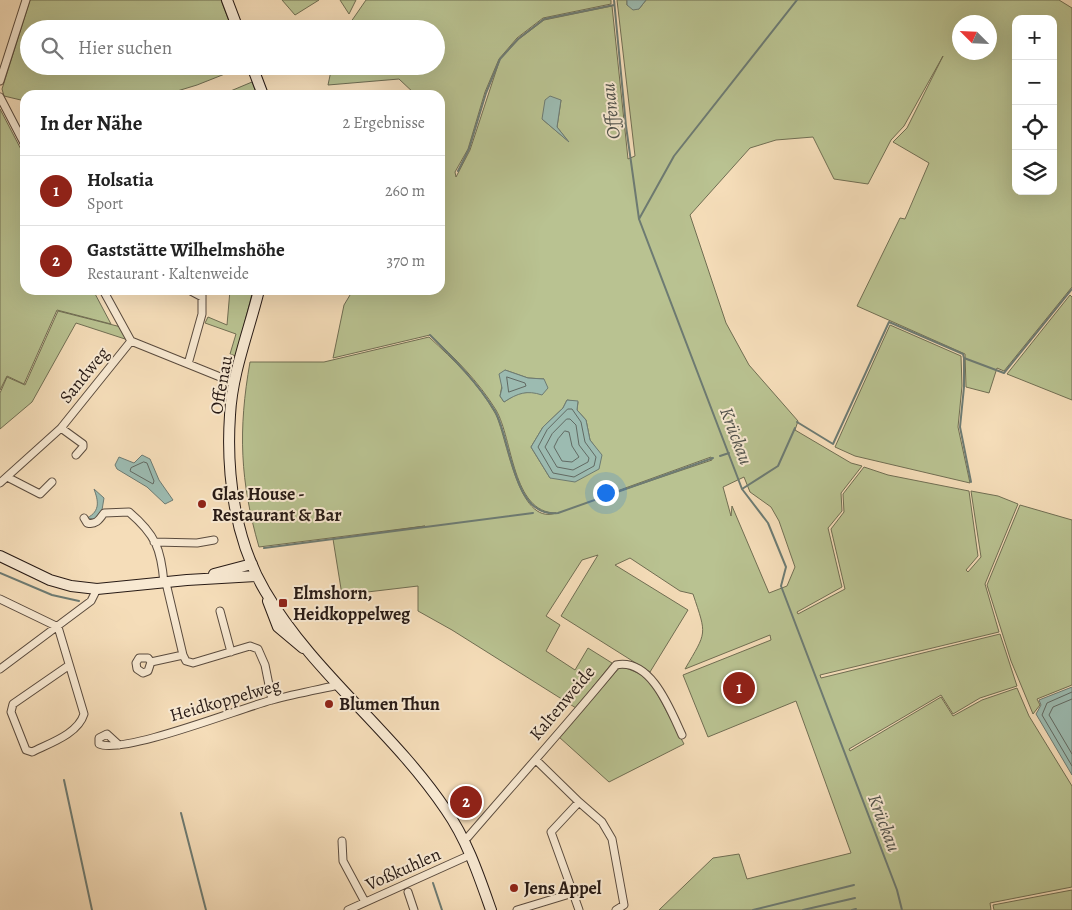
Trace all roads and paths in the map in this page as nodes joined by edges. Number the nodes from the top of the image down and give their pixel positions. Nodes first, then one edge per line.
1 (26, 0) edge
2 (227, 0) edge
3 (235, 20) edge
4 (255, 75) edge
5 (0, 81) edge
6 (261, 90) edge
7 (0, 97) edge
8 (20, 135) edge
9 (106, 295) edge
10 (202, 295) edge
11 (258, 295) edge
12 (131, 341) junction
13 (188, 364) junction
14 (234, 383) junction
15 (60, 428) junction
16 (76, 455) dead end
17 (7, 477) junction
18 (52, 482) dead end
19 (0, 483) edge
20 (84, 518) dead end
21 (214, 540) dead end
22 (154, 542) junction
23 (0, 556) edge
24 (252, 564) junction
25 (257, 576) junction
26 (188, 580) junction
27 (165, 583) junction
28 (97, 589) junction
29 (0, 599) edge
30 (220, 612) dead end
31 (58, 627) junction
32 (231, 652) junction
33 (183, 654) junction
34 (151, 662) dead end
35 (68, 666) junction
36 (0, 669) edge
37 (339, 685) junction
38 (272, 700) junction
39 (682, 735) dead end
40 (119, 745) dead end
41 (536, 760) junction
42 (579, 802) junction
43 (463, 839) junction
44 (342, 841) dead end
45 (470, 855) junction
46 (408, 892) dead end
47 (573, 893) junction
48 (365, 902) junction
49 (348, 910) edge
50 (414, 910) edge
51 (491, 910) edge
52 (517, 910) edge
53 (579, 910) edge
54 (616, 910) edge

1 - 5 street
2 - 3 main road
4 - 6 main road
7 - 8 street
9 - 12 street
10 - 13 street
11 - 14 main road, Offenau
12 - 13 street
12 - 15 street, Sandweg
13 - 14 street
14 - 24 main road, Offenau
15 - 16 street, Sandweg
15 - 17 street, Sandweg
17 - 18 street
17 - 19 street, Sandweg
20 - 22 street
21 - 22 street
22 - 27 street
23 - 28 main road
24 - 25 main road
24 - 26 main road
25 - 26 main road
25 - 37 main road
26 - 27 main road
27 - 28 main road
27 - 33 street
28 - 31 street
29 - 31 street
30 - 32 street
31 - 35 street
31 - 36 street
32 - 33 street
32 - 38 street
33 - 34 street
35 - 35 street
37 - 38 street, Heidkoppelweg
37 - 43 main road
38 - 40 street, Heidkoppelweg
39 - 41 street, Kaltenweide
41 - 42 street
41 - 43 street, Kaltenweide
42 - 47 street
42 - 54 street
43 - 45 main road
44 - 48 street
45 - 48 street, Voßkuhlen
45 - 51 main road
46 - 50 street
47 - 52 street
47 - 53 street
48 - 49 street, Voßkuhlen

